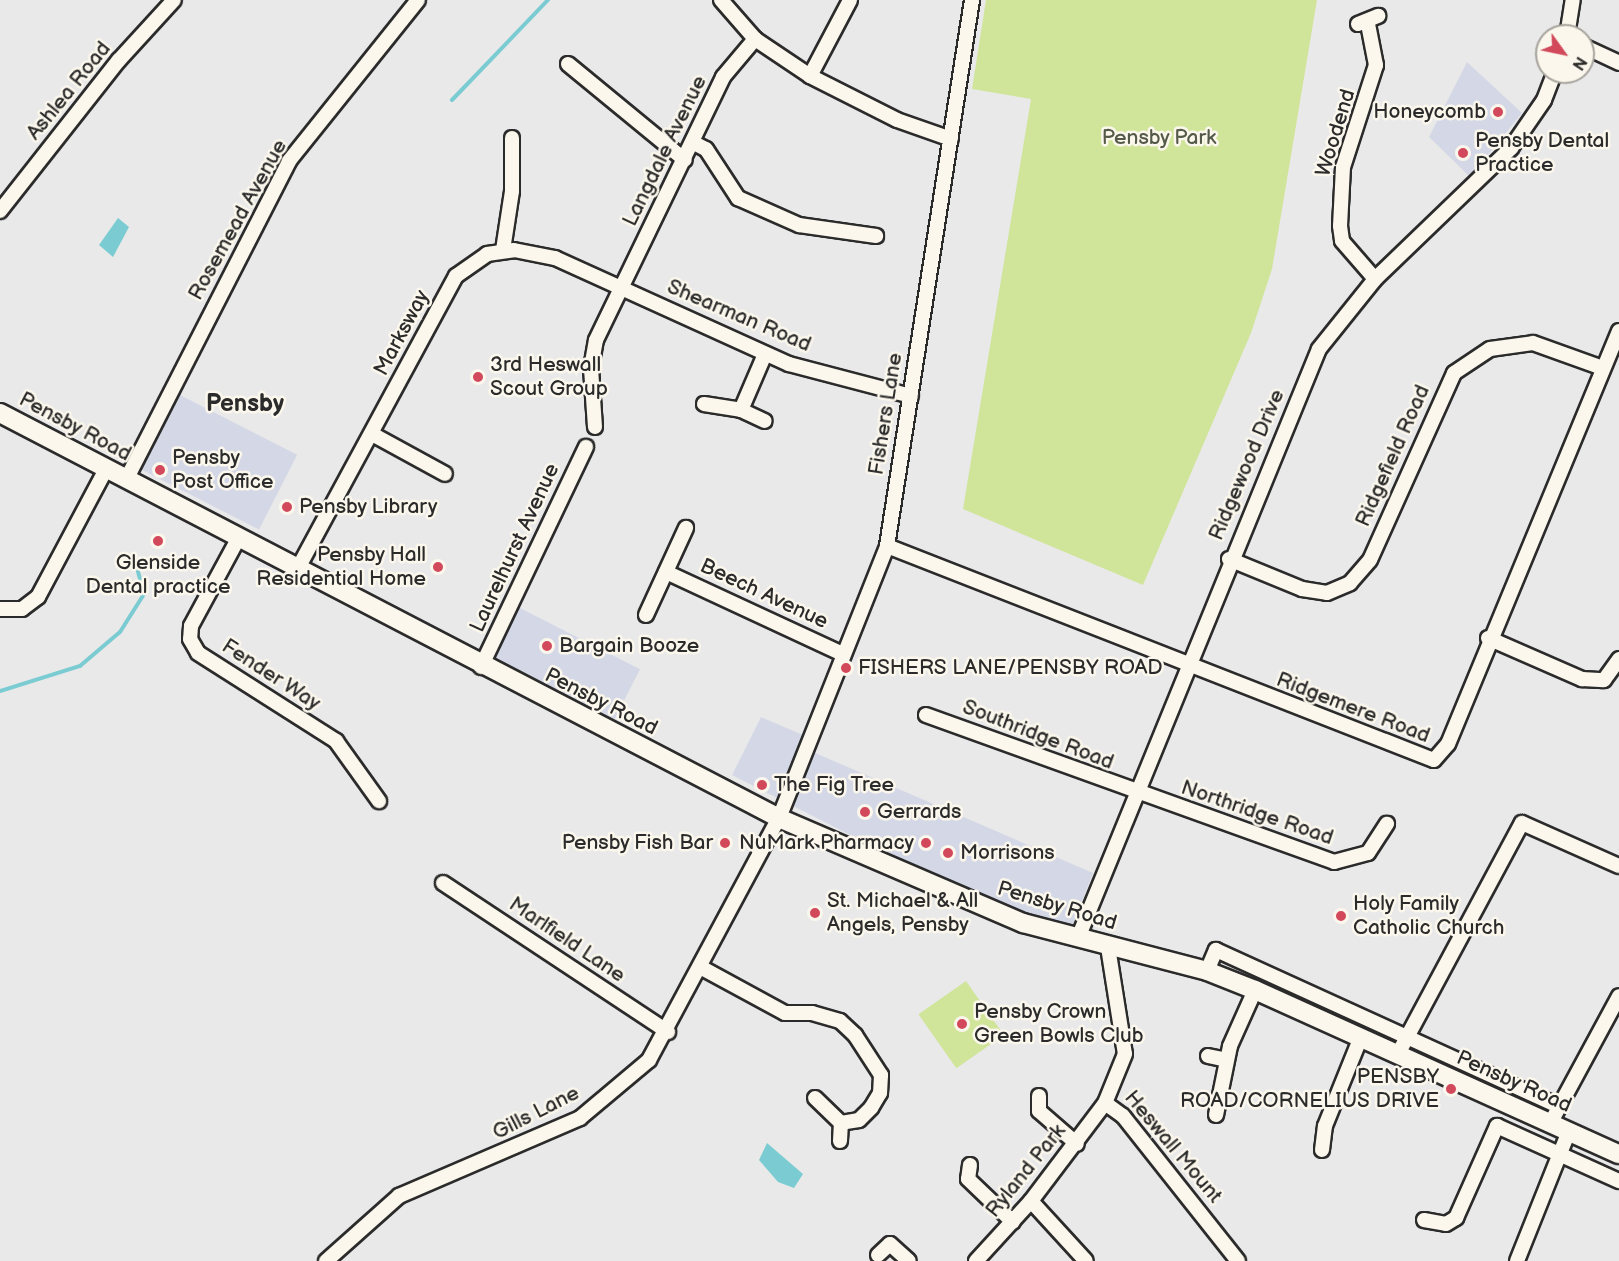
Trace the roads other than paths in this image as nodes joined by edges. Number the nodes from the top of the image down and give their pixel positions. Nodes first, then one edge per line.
1 (174, 0) edge
2 (418, 0) edge
3 (721, 0) edge
4 (850, 0) edge
5 (972, 0) edge
6 (1574, 0) edge
7 (1368, 21) dead end
8 (1569, 24) edge
9 (755, 39) junction
10 (1595, 52) edge
11 (1619, 63) edge
12 (566, 64) dead end
13 (810, 76) junction
14 (1550, 84) edge
15 (512, 138) dead end
16 (951, 139) junction
17 (694, 143) junction
18 (685, 160) junction
19 (0, 211) edge
20 (876, 236) dead end
21 (503, 250) junction
22 (1376, 279) junction
23 (622, 287) junction
24 (1619, 331) edge
25 (765, 354) junction
26 (1603, 368) junction
27 (911, 396) junction
28 (704, 404) dead end
29 (741, 410) junction
30 (0, 413) edge
31 (765, 421) dead end
32 (595, 427) dead end
33 (372, 434) junction
34 (586, 447) dead end
35 (106, 469) junction
36 (445, 474) dead end
37 (126, 480) junction
38 (686, 528) dead end
39 (238, 539) junction
40 (887, 546) junction
41 (1229, 559) junction
42 (297, 570) junction
43 (666, 572) junction
44 (0, 609) edge
45 (645, 615) dead end
46 (1488, 638) junction
47 (843, 654) junction
48 (1619, 659) edge
49 (1185, 666) junction
50 (481, 667) junction
51 (926, 716) dead end
52 (1135, 794) junction
53 (379, 801) dead end
54 (779, 818) junction
55 (1387, 824) dead end
56 (1619, 866) edge
57 (443, 884) dead end
58 (1078, 938) junction
59 (1108, 947) junction
60 (702, 968) junction
61 (1207, 971) junction
62 (1302, 988) junction
63 (1255, 990) junction
64 (1619, 996) edge
65 (1293, 1006) junction
66 (668, 1032) junction
67 (1409, 1034) junction
68 (1361, 1037) junction
69 (1398, 1054) junction
70 (1208, 1056) dead end
71 (1227, 1060) junction
72 (1039, 1096) dead end
73 (816, 1098) dead end
74 (1105, 1103) junction
75 (1555, 1114) junction
76 (1216, 1115) dead end
77 (841, 1123) junction
78 (1569, 1131) junction
79 (840, 1141) dead end
80 (1077, 1144) junction
81 (1322, 1150) dead end
82 (1559, 1153) junction
83 (1619, 1154) edge
84 (965, 1176) dead end
85 (1619, 1181) edge
86 (1031, 1201) junction
87 (1424, 1220) dead end
88 (1013, 1222) junction
89 (878, 1256) dead end
90 (326, 1261) edge
91 (909, 1261) edge
92 (976, 1261) edge
93 (1086, 1261) edge
94 (1238, 1261) edge
95 (1517, 1261) edge

1 - 19 street, Ashlea Road
2 - 37 street, Rosemead Avenue
3 - 9 street
4 - 13 street
5 - 16 street, Fishers Lane
6 - 8 street
7 - 22 street, Woodend
9 - 13 street
9 - 17 street, Langdale Avenue
10 - 11 street
12 - 18 street
13 - 16 street
14 - 22 street, Ridgewood Drive
15 - 21 street
16 - 27 street, Fishers Lane
17 - 18 street, Langdale Avenue
17 - 20 street
18 - 23 street, Langdale Avenue
21 - 23 street, Marksway
21 - 33 street, Marksway
22 - 41 street, Ridgewood Drive
23 - 25 street, Shearman Road
23 - 32 street
24 - 26 street, Ridgemere Road
25 - 27 street, Shearman Road
25 - 29 street
26 - 41 street, Ridgefield Road
26 - 46 street, Ridgemere Road
27 - 40 street, Fishers Lane
28 - 29 street
29 - 31 street
30 - 35 main road, Pensby Road
33 - 36 street
33 - 42 street, Marksway
34 - 50 street, Laurelhurst Avenue
35 - 37 main road, Pensby Road
35 - 44 street
37 - 39 main road, Pensby Road
38 - 43 street, Beech Avenue
39 - 42 main road, Pensby Road
39 - 53 street, Fender Way
40 - 47 street, Fishers Lane
40 - 49 street, Ridgemere Road
41 - 49 street, Ridgewood Drive
42 - 50 main road, Pensby Road
43 - 45 street, Beech Avenue
43 - 47 street, Beech Avenue
46 - 48 street
46 - 49 street, Ridgemere Road
47 - 54 street, Fishers Lane
49 - 52 street, Ridgewood Drive
50 - 54 main road, Pensby Road
51 - 52 street, Southridge Road
52 - 55 street, Northridge Road
52 - 58 street, Ridgewood Drive
54 - 58 main road, Pensby Road
54 - 60 street, Gills Lane
56 - 67 street
57 - 66 street, Marlfield Lane
58 - 59 main road, Pensby Road
59 - 61 main road, Pensby Road
59 - 74 street, Heswall Mount
60 - 66 street, Gills Lane
60 - 77 street
61 - 62 street, Pensby Road
61 - 63 main road, Pensby Road
62 - 65 street
62 - 67 street, Pensby Road
63 - 65 main road, Pensby Road
63 - 71 street
64 - 75 street
65 - 68 main road, Pensby Road
66 - 90 street, Gills Lane
67 - 69 street
67 - 75 street, Pensby Road
68 - 69 main road, Pensby Road
68 - 81 street
69 - 75 main road, Pensby Road
70 - 71 street
71 - 76 street
72 - 80 street
73 - 77 street
74 - 80 street, Ryland Park
74 - 94 street, Heswall Mount
75 - 78 main road, Pensby Road
77 - 79 street
78 - 82 street
78 - 83 main road, Pensby Road
80 - 86 street, Ryland Park
82 - 85 street
82 - 87 street
82 - 95 street
84 - 88 street
86 - 88 street, Ryland Park
86 - 93 street
88 - 92 street, Ryland Park
89 - 91 street

